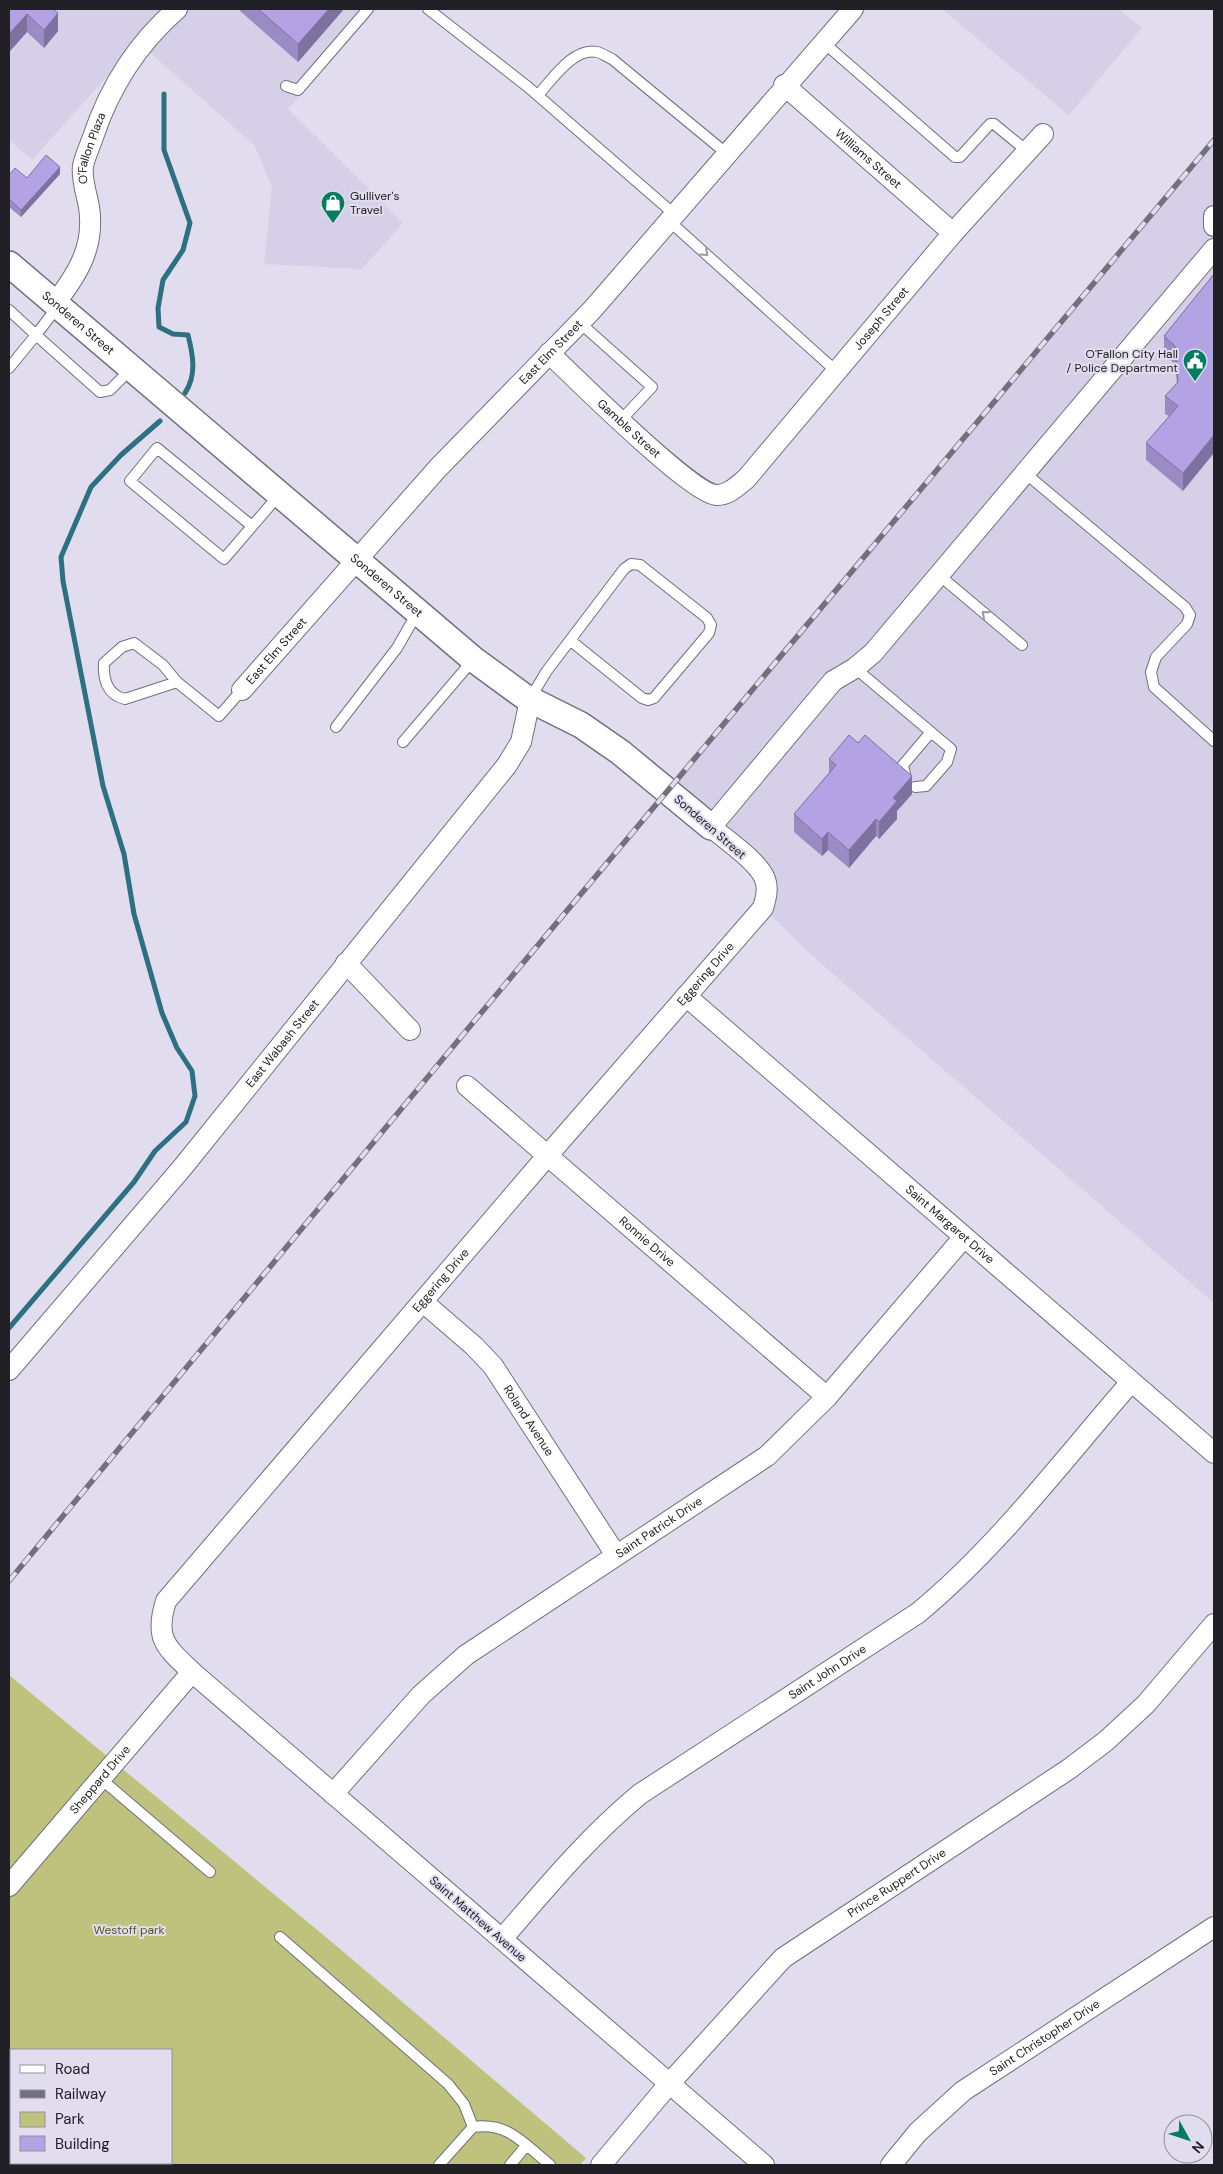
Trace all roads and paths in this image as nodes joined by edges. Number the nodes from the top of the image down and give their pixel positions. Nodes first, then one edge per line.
1 (177, 9) edge
2 (368, 9) edge
3 (428, 9) edge
4 (853, 9) edge
5 (823, 42) junction
6 (784, 85) junction
7 (286, 86) dead end
8 (538, 95) junction
9 (1042, 134) dead end
10 (1027, 151) junction
11 (726, 153) junction
12 (1214, 216) edge
13 (671, 217) junction
14 (1214, 226) edge
15 (953, 234) junction
16 (1214, 249) edge
17 (9, 264) edge
18 (56, 305) junction
19 (9, 310) edge
20 (579, 322) junction
21 (36, 334) junction
22 (549, 354) junction
23 (9, 368) edge
24 (131, 369) junction
25 (837, 372) junction
26 (621, 420) junction
27 (1025, 472) junction
28 (279, 495) junction
29 (716, 495) joint
30 (252, 526) junction
31 (355, 560) junction
32 (939, 575) junction
33 (418, 612) junction
34 (571, 641) junction
35 (1022, 645) dead end
36 (474, 659) junction
37 (855, 668) junction
38 (177, 682) junction
39 (242, 690) joint
40 (530, 700) junction
41 (336, 727) dead end
42 (931, 732) junction
43 (1214, 741) edge
44 (404, 742) dead end
45 (906, 779) edge
46 (915, 787) dead end
47 (712, 828) junction
48 (767, 894) joint
49 (346, 963) junction
50 (686, 996) junction
51 (410, 1030) dead end
52 (467, 1086) dead end
53 (548, 1155) junction
54 (964, 1237) junction
55 (423, 1302) junction
56 (9, 1370) edge
57 (1131, 1382) junction
58 (827, 1397) junction
59 (1214, 1453) edge
60 (616, 1555) junction
61 (1214, 1624) edge
62 (192, 1672) junction
63 (101, 1778) junction
64 (333, 1794) junction
65 (210, 1872) dead end
66 (9, 1886) edge
67 (1214, 1927) edge
68 (280, 1937) dead end
69 (502, 1939) junction
70 (670, 2084) junction
71 (473, 2127) junction
72 (526, 2146) junction
73 (439, 2165) edge
74 (510, 2165) edge
75 (550, 2165) edge
76 (601, 2165) edge
77 (764, 2165) edge
78 (890, 2165) edge

1 - 18 street, O'Fallon Plaza
2 - 7 lane
3 - 8 lane
4 - 5 street, East Elm Street
5 - 6 street, East Elm Street
5 - 10 lane
6 - 11 street, East Elm Street
6 - 15 street, Williams Street
8 - 11 lane
8 - 13 lane
9 - 10 street, Joseph Street
10 - 15 street, Joseph Street
11 - 13 street, East Elm Street
12 - 14 street
13 - 20 street, East Elm Street
13 -> 25 lane
15 - 25 street, Joseph Street
16 - 27 street
17 - 18 street, Sonderen Street
18 - 21 lane
18 - 24 street, Sonderen Street
19 - 21 lane
20 - 22 street, East Elm Street
20 - 26 lane
21 - 23 lane
21 - 24 lane
22 - 26 street, Gamble Street
22 - 31 street, East Elm Street
24 - 28 street, Sonderen Street
25 - 29 street, Joseph Street
26 - 29 street, Gamble Street
27 - 32 street
27 - 43 lane
28 - 30 lane
28 - 31 street, Sonderen Street
30 - 30 lane
31 - 33 street, Sonderen Street
31 - 39 street, East Elm Street
35 -> 32 lane
32 - 37 street
33 - 36 street, Sonderen Street
33 - 41 lane
34 - 34 lane
34 - 40 lane
36 - 40 street, Sonderen Street
36 - 44 lane
37 - 42 lane
37 - 47 street
38 - 38 lane
38 - 39 lane
40 - 47 street, Sonderen Street
40 - 49 street, East Wabash Street
42 - 45 lane
42 - 46 lane
47 - 48 street, Sonderen Street
48 - 50 street, Eggering Drive
49 - 51 street
49 - 56 street, East Wabash Street
50 - 53 street, Eggering Drive
50 - 54 street, Saint Margaret Drive
52 - 53 street, Ronnie Drive
53 - 55 street, Eggering Drive
53 - 58 street, Ronnie Drive
54 - 57 street, Saint Margaret Drive
54 - 58 street, Saint Patrick Drive
55 - 60 street, Roland Avenue
55 - 62 street, Eggering Drive
57 - 59 street, Saint Margaret Drive
57 - 69 street, Saint John Drive
58 - 60 street, Saint Patrick Drive
60 - 64 street, Saint Patrick Drive
61 - 70 street, Prince Ruppert Drive
62 - 63 street, Sheppard Drive
62 - 64 street, Saint Matthew Avenue
63 - 65 lane
63 - 66 street, Sheppard Drive
64 - 69 street, Saint Matthew Avenue
67 - 78 street, Saint Christopher Drive
68 - 71 lane
69 - 70 street, Saint Matthew Avenue
70 - 76 street, Prince Ruppert Drive
70 - 77 street, Saint Matthew Avenue
71 - 72 lane
71 - 73 lane
72 - 74 lane
72 - 75 lane

